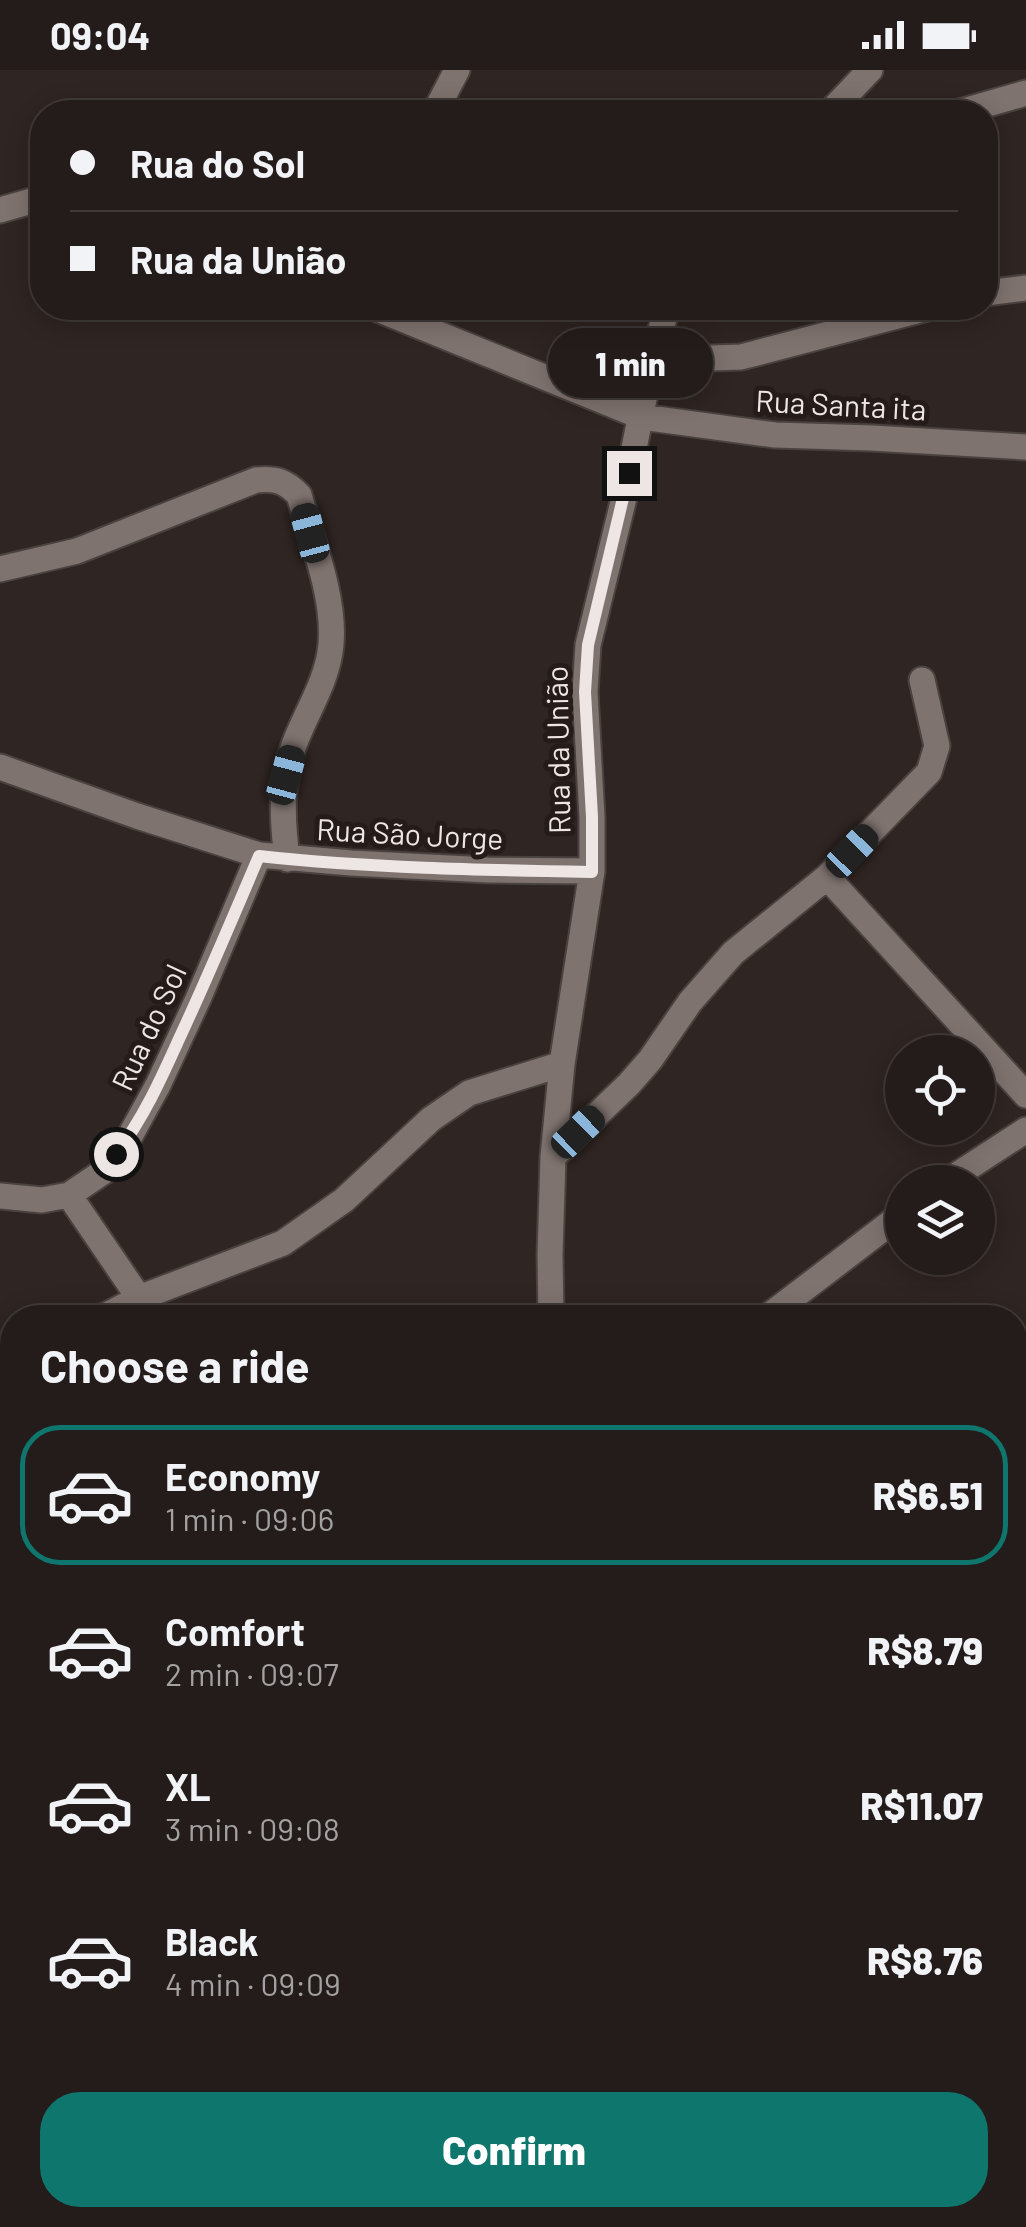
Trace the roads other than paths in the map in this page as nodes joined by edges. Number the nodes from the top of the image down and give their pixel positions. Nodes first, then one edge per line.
1 (457, 70) edge
2 (870, 70) edge
3 (1026, 93) edge
4 (441, 100) edge
5 (841, 100) edge
6 (998, 101) edge
7 (30, 201) edge
8 (0, 210) edge
9 (1026, 288) edge
10 (998, 291) edge
11 (405, 320) edge
12 (663, 320) edge
13 (882, 320) edge
14 (652, 360) junction
15 (642, 416) junction
16 (1026, 447) edge
17 (0, 569) edge
18 (922, 680) dead end
19 (0, 767) edge
20 (259, 856) junction
21 (287, 859) junction
22 (592, 872) junction
23 (827, 878) junction
24 (562, 1064) junction
25 (1026, 1095) edge
26 (1026, 1130) edge
27 (554, 1157) junction
28 (972, 1165) edge
29 (0, 1196) edge
30 (69, 1196) junction
31 (885, 1227) edge
32 (139, 1298) junction
33 (126, 1305) edge
34 (551, 1305) edge
35 (783, 1305) edge

1 - 4 street
2 - 5 street
3 - 6 street
7 - 8 street
9 - 10 street
11 - 15 street, Rua Santa ita
12 - 14 street, Rua da União
13 - 14 street
14 - 15 street, Rua da União
15 - 16 street, Rua Santa ita
15 - 22 street, Rua da União
17 - 21 street
18 - 23 street
19 - 20 street, Rua São Jorge
20 - 21 street, Rua São Jorge
20 - 30 street, Rua do Sol
21 - 22 street, Rua São Jorge
22 - 24 street, Rua da União
23 - 25 street
23 - 27 street
24 - 27 street, Rua da União
24 - 32 street
26 - 28 street
27 - 34 street, Rua da União
29 - 30 street
30 - 32 street
31 - 35 street
32 - 33 street

